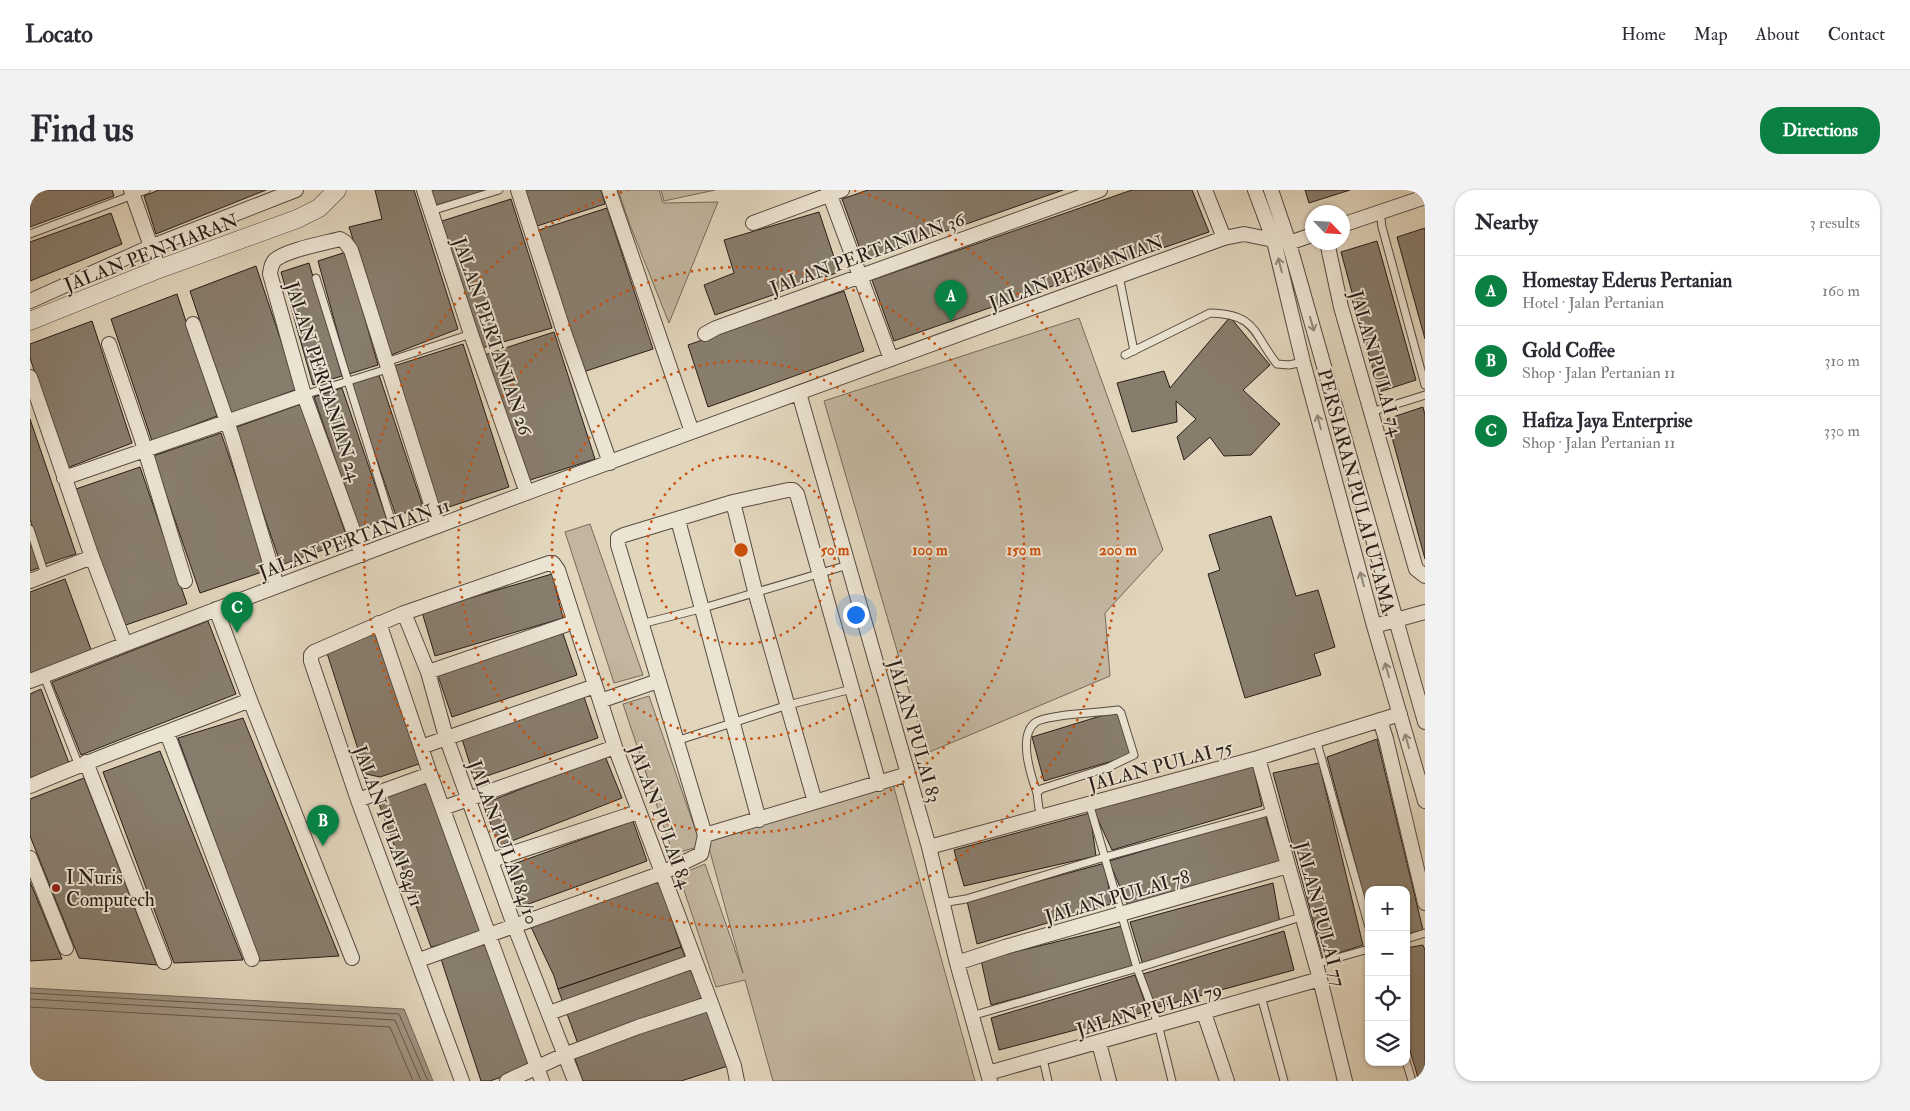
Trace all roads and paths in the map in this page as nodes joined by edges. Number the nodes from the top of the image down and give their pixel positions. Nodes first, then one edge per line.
1 (296, 190) edge
2 (337, 190) edge
3 (424, 190) edge
4 (499, 190) edge
5 (518, 190) edge
6 (609, 190) edge
7 (1100, 190) edge
8 (1205, 190) edge
9 (1256, 190) edge
10 (1271, 190) edge
11 (137, 192) edge
12 (833, 192) edge
13 (1425, 197) edge
14 (431, 211) junction
15 (1380, 212) junction
16 (1350, 222) edge
17 (753, 223) dead end
18 (30, 234) edge
19 (1305, 237) edge
20 (1224, 238) junction
21 (1274, 241) junction
22 (1289, 243) junction
23 (150, 247) junction
24 (1329, 250) edge
25 (159, 269) junction
26 (861, 275) junction
27 (1119, 276) junction
28 (316, 278) dead end
29 (30, 301) edge
30 (30, 321) edge
31 (194, 324) dead end
32 (471, 334) junction
33 (705, 334) dead end
34 (109, 344) dead end
35 (1134, 351) junction
36 (1125, 355) dead end
37 (892, 359) junction
38 (1303, 362) junction
39 (386, 366) junction
40 (30, 377) edge
41 (347, 381) junction
42 (1425, 385) edge
43 (799, 393) junction
44 (304, 395) junction
45 (1425, 396) edge
46 (1371, 412) junction
47 (226, 422) junction
48 (692, 432) junction
49 (144, 450) junction
50 (610, 463) junction
51 (64, 478) junction
52 (528, 493) junction
53 (733, 502) junction
54 (678, 520) junction
55 (392, 523) dead end
56 (438, 526) junction
57 (30, 529) edge
58 (362, 555) junction
59 (92, 557) junction
60 (553, 563) joint
61 (848, 565) junction
62 (819, 573) junction
63 (45, 575) junction
64 (1424, 576) edge
65 (30, 581) edge
66 (185, 581) dead end
67 (277, 586) junction
68 (755, 591) junction
69 (700, 608) junction
70 (216, 609) junction
71 (1425, 612) edge
72 (404, 613) junction
73 (1396, 621) junction
74 (574, 622) junction
75 (379, 623) junction
76 (641, 624) junction
77 (1374, 626) junction
78 (125, 644) junction
79 (428, 672) junction
80 (44, 676) junction
81 (658, 680) junction
82 (30, 681) edge
83 (595, 686) junction
84 (852, 689) junction
85 (250, 700) junction
86 (600, 701) junction
87 (788, 705) junction
88 (1400, 714) junction
89 (1380, 720) junction
90 (1425, 722) edge
91 (733, 724) junction
92 (167, 733) junction
93 (446, 737) junction
94 (1316, 738) junction
95 (676, 741) junction
96 (421, 747) junction
97 (615, 747) junction
98 (1258, 758) junction
99 (82, 764) junction
100 (430, 774) junction
101 (908, 774) junction
102 (879, 784) junction
103 (30, 786) edge
104 (1037, 793) junction
105 (468, 798) junction
106 (358, 800) junction
107 (1425, 801) edge
108 (815, 802) junction
109 (1089, 803) junction
110 (443, 808) junction
111 (1272, 809) junction
112 (638, 812) junction
113 (1043, 816) junction
114 (759, 820) junction
115 (705, 835) junction
116 (928, 848) junction
117 (1105, 857) junction
118 (30, 858) edge
119 (492, 860) junction
120 (1288, 866) junction
121 (662, 873) junction
122 (1425, 903) edge
123 (942, 904) junction
124 (1365, 913) edge
125 (1123, 914) junction
126 (1301, 918) junction
127 (514, 925) junction
128 (1425, 934) edge
129 (489, 935) junction
130 (1410, 937) edge
131 (66, 948) dead end
132 (1365, 950) edge
133 (352, 958) dead end
134 (252, 959) dead end
135 (419, 960) junction
136 (694, 961) junction
137 (164, 962) dead end
138 (957, 962) junction
139 (1315, 964) junction
140 (1137, 968) junction
141 (1320, 979) junction
142 (1261, 996) junction
143 (711, 1003) junction
144 (549, 1013) junction
145 (1204, 1013) junction
146 (971, 1016) junction
147 (1158, 1024) junction
148 (1099, 1043) junction
149 (564, 1055) junction
150 (1043, 1059) junction
151 (1407, 1066) edge
152 (539, 1075) edge
153 (989, 1077) edge
154 (462, 1081) edge
155 (507, 1081) edge
156 (575, 1081) edge
157 (737, 1081) edge
158 (1048, 1081) edge
159 (1109, 1081) edge
160 (1172, 1081) edge
161 (1227, 1081) edge
162 (1284, 1081) edge
163 (1345, 1081) edge
164 (1412, 1081) edge

1 - 23 street
2 - 25 street, JALAN PENYIARAN
3 - 14 street, JALAN PERTANIAN 26
4 - 14 lane
5 - 50 street
6 - 48 street
7 - 26 street, JALAN PERTANIAN 36
8 - 20 street
9 - 21 street, PERSIARAN PULAI UTAMA
10 - 22 street, PERSIARAN PULAI UTAMA
11 - 18 lane
11 - 23 street
12 - 17 street
12 - 26 street
13 - 15 street
14 - 32 street, JALAN PERTANIAN 26
15 - 16 street
15 - 42 lane
19 - 22 street
20 - 21 street, JALAN PERTANIAN
20 - 27 street, JALAN PERTANIAN
21 - 22 street, JALAN PERTANIAN
38 -> 21 street, PERSIARAN PULAI UTAMA
22 -> 73 street, PERSIARAN PULAI UTAMA
23 - 25 street
23 - 29 street
24 - 46 street, JALAN PULAI 74
25 - 30 street, JALAN PENYIARAN
26 - 33 street, JALAN PERTANIAN 36
26 - 37 street
27 - 35 lane
27 - 37 street, JALAN PERTANIAN
28 - 41 lane
31 - 47 street
32 - 39 lane
32 - 52 street, JALAN PERTANIAN 26
34 - 49 street
35 - 36 lane
35 - 38 lane
37 - 43 street, JALAN PERTANIAN
77 -> 38 street, PERSIARAN PULAI UTAMA
39 - 41 lane
39 - 44 street, JALAN PERTANIAN 24
39 - 56 street
40 - 51 street
41 - 44 lane
41 - 55 lane
43 - 48 street, JALAN PERTANIAN 11
43 - 61 street, JALAN PULAI 83
44 - 47 street
44 - 58 street, JALAN PERTANIAN 24
45 - 46 lane
46 - 64 street, JALAN PULAI 74
47 - 49 street
47 - 67 street
48 - 50 street, JALAN PERTANIAN 11
49 - 51 street
49 - 66 street
50 - 52 street, JALAN PERTANIAN 11
51 - 59 street
52 - 56 street, JALAN PERTANIAN 11
53 - 54 street
53 - 62 street
53 - 68 street
54 - 69 street
54 - 76 street
56 - 58 street, JALAN PERTANIAN 11
57 - 63 lane
58 - 67 street, JALAN PERTANIAN 11
59 - 63 street
59 - 78 street
60 - 72 street, JALAN PULAI 84/11
60 - 74 street, JALAN PULAI 84
61 - 62 lane
61 - 101 street, JALAN PULAI 83
62 - 68 lane
62 - 84 street
63 - 65 street
67 - 70 street, JALAN PERTANIAN 11
68 - 69 lane
68 - 87 street
69 - 76 lane
69 - 91 street
70 - 78 street, JALAN PERTANIAN 11
70 - 85 street
71 - 73 street
72 - 75 street, JALAN PULAI 84/11
72 - 79 street, JALAN PULAI 84/10
73 - 77 street
73 - 90 street, PERSIARAN PULAI UTAMA
74 - 79 street
74 - 83 street, JALAN PULAI 84
75 - 96 street
75 - 106 street, JALAN PULAI 84/11
76 - 81 street
88 -> 77 street, PERSIARAN PULAI UTAMA
78 - 80 street, JALAN PERTANIAN 11
79 - 93 street, JALAN PULAI 84/10
80 - 82 street, JALAN PERTANIAN 11
80 - 99 lane
81 - 86 street
81 - 95 street
83 - 86 street, JALAN PULAI 84
83 - 93 street
84 - 87 lane
84 - 102 street
85 - 92 street
85 - 133 street
86 - 97 street, JALAN PULAI 84
87 - 91 lane
87 - 108 street
88 - 89 street, JALAN PULAI 75
107 -> 88 street, PERSIARAN PULAI UTAMA
89 - 94 street, JALAN PULAI 75
89 - 122 street
91 - 95 lane
91 - 114 street
92 - 99 street
92 - 134 street
93 - 96 street
93 - 105 street, JALAN PULAI 84/10
94 - 98 street, JALAN PULAI 75
94 - 124 lane
95 - 115 street
96 - 100 street
97 - 105 street
97 - 112 street, JALAN PULAI 84
98 - 109 street, JALAN PULAI 75
98 - 111 street, JALAN PULAI 77
99 - 103 street
99 - 137 street
100 - 106 street
100 - 110 street
101 - 102 street
101 - 116 street, JALAN PULAI 83
102 - 108 street
104 - 104 lane
104 - 113 lane
105 - 110 street
105 - 119 street, JALAN PULAI 84/10
106 - 135 street, JALAN PULAI 84/11
108 - 114 street
109 - 113 street, JALAN PULAI 75
109 - 117 lane
110 - 129 street
111 - 117 lane
111 - 120 street, JALAN PULAI 77
112 - 119 street
112 - 121 street, JALAN PULAI 84
113 - 116 street, JALAN PULAI 75
114 - 115 street
115 - 121 street
116 - 123 street, JALAN PULAI 83
117 - 123 lane
117 - 125 lane
118 - 131 street
119 - 127 street, JALAN PULAI 84/10
120 - 125 street, JALAN PULAI 78
120 - 126 street, JALAN PULAI 77
121 - 127 street
121 - 136 street, JALAN PULAI 84
123 - 138 street, JALAN PULAI 83
125 - 138 street, JALAN PULAI 78
125 - 140 lane
126 - 139 street, JALAN PULAI 77
126 - 140 lane
127 - 129 street
127 - 144 street, JALAN PULAI 84/10
128 - 130 lane
129 - 135 street
129 - 152 street
132 - 139 lane
135 - 154 street, JALAN PULAI 84/11
136 - 143 street, JALAN PULAI 84
136 - 144 street
138 - 146 street, JALAN PULAI 83
139 - 141 street, JALAN PULAI 77
140 - 146 lane
140 - 147 lane
141 - 142 street, JALAN PULAI 79
141 - 163 street, JALAN PULAI 77
142 - 145 street, JALAN PULAI 79
142 - 162 lane
143 - 149 street
143 - 157 street, JALAN PULAI 84
144 - 149 street, JALAN PULAI 84/10
145 - 147 street, JALAN PULAI 79
145 - 161 street
146 - 153 street, JALAN PULAI 83
147 - 148 street, JALAN PULAI 79
147 - 160 lane
148 - 150 street, JALAN PULAI 79
148 - 159 street
149 - 152 street
149 - 156 street, JALAN PULAI 84/10
150 - 153 street, JALAN PULAI 79
150 - 158 lane
151 - 164 lane
152 - 155 street

